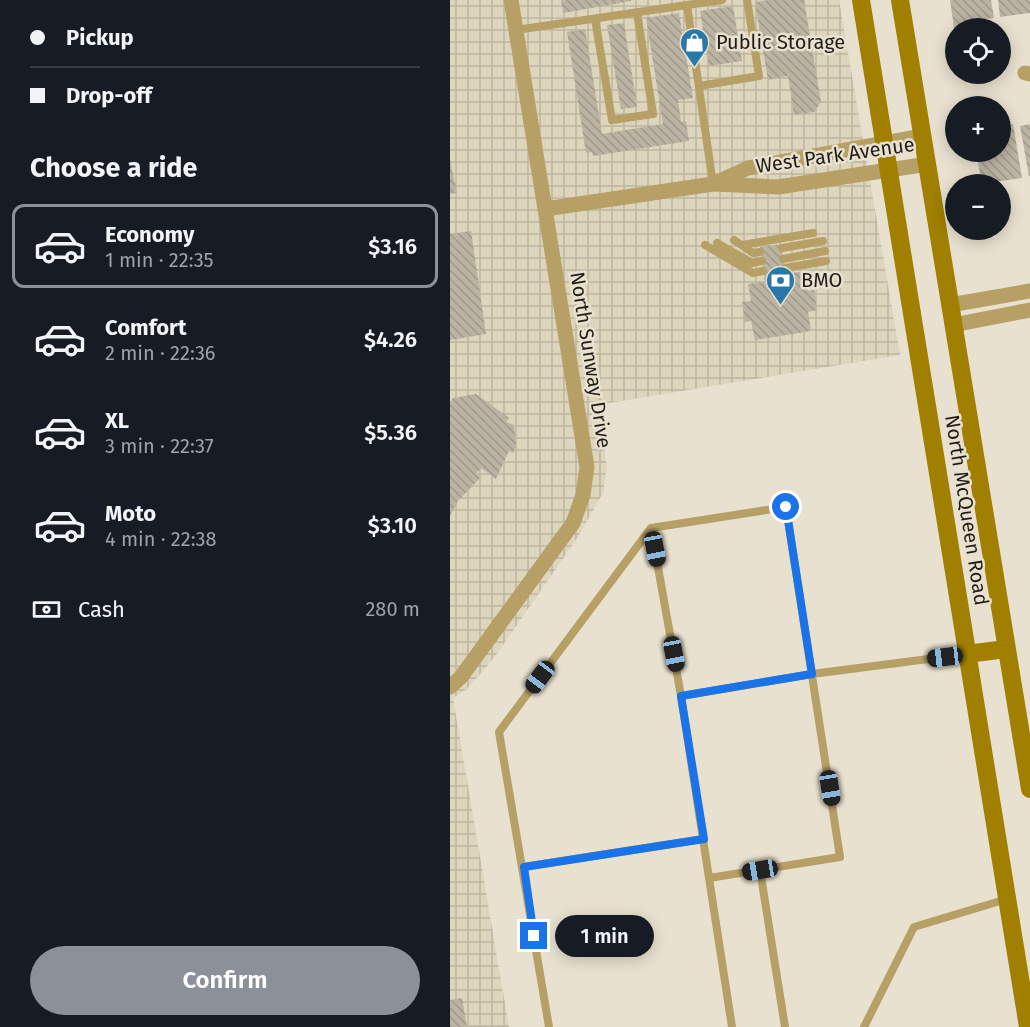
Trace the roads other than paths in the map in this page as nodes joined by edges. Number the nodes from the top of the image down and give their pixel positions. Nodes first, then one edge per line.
1 (511, 0) edge
2 (722, 0) edge
3 (747, 0) edge
4 (861, 0) edge
5 (900, 0) edge
6 (687, 6) junction
7 (637, 13) junction
8 (595, 19) junction
9 (516, 30) junction
10 (699, 86) junction
11 (923, 136) junction
12 (884, 142) junction
13 (928, 164) junction
14 (888, 170) junction
15 (713, 184) junction
16 (545, 209) junction
17 (813, 233) dead end
18 (734, 240) dead end
19 (823, 240) dead end
20 (717, 243) dead end
21 (705, 245) dead end
22 (742, 245) junction
23 (782, 248) dead end
24 (825, 251) dead end
25 (760, 252) dead end
26 (783, 259) dead end
27 (762, 261) dead end
28 (826, 261) dead end
29 (785, 268) dead end
30 (763, 271) dead end
31 (1028, 291) edge
32 (950, 305) junction
33 (1029, 311) edge
34 (953, 325) junction
35 (651, 528) junction
36 (1006, 649) junction
37 (967, 654) junction
38 (812, 674) junction
39 (450, 687) edge
40 (681, 696) junction
41 (1030, 789) edge
42 (704, 839) junction
43 (524, 867) junction
44 (760, 870) junction
45 (709, 878) junction
46 (1007, 899) junction
47 (549, 1027) edge
48 (732, 1027) edge
49 (785, 1027) edge
50 (864, 1027) edge
51 (1028, 1027) edge

1 - 9 street, North Sunway Drive
2 - 6 lane
3 - 10 lane
4 - 12 main road, North McQueen Road
5 - 11 main road, North McQueen Road
6 - 7 lane
6 - 10 lane
7 - 8 lane
7 - 8 lane
8 - 9 lane
9 - 16 street, North Sunway Drive
10 - 15 lane
11 - 12 street, West Park Avenue
11 - 13 main road, North McQueen Road
12 - 14 main road, North McQueen Road
12 - 15 street, West Park Avenue
13 - 14 street, West Park Avenue
13 - 32 main road, North McQueen Road
14 - 15 street, West Park Avenue
14 - 37 main road, North McQueen Road
15 - 16 street, West Park Avenue
16 - 39 street, North Sunway Drive
17 - 22 lane
18 - 22 lane
19 - 23 lane
20 - 27 lane
21 - 30 lane
22 - 25 lane
24 - 26 lane
28 - 29 lane
31 - 32 street
31 - 33 street
32 - 34 main road, North McQueen Road
33 - 34 street
34 - 36 main road, North McQueen Road
35 - 38 lane
35 - 40 lane
35 - 43 lane
36 - 37 main road
36 - 41 main road, North McQueen Road
37 - 38 lane
37 - 46 main road, North McQueen Road
38 - 40 lane
38 - 44 lane
40 - 42 lane
42 - 43 lane
42 - 45 lane
43 - 47 lane
44 - 45 lane
44 - 49 lane
45 - 48 lane
46 - 50 lane
46 - 51 main road, North McQueen Road

